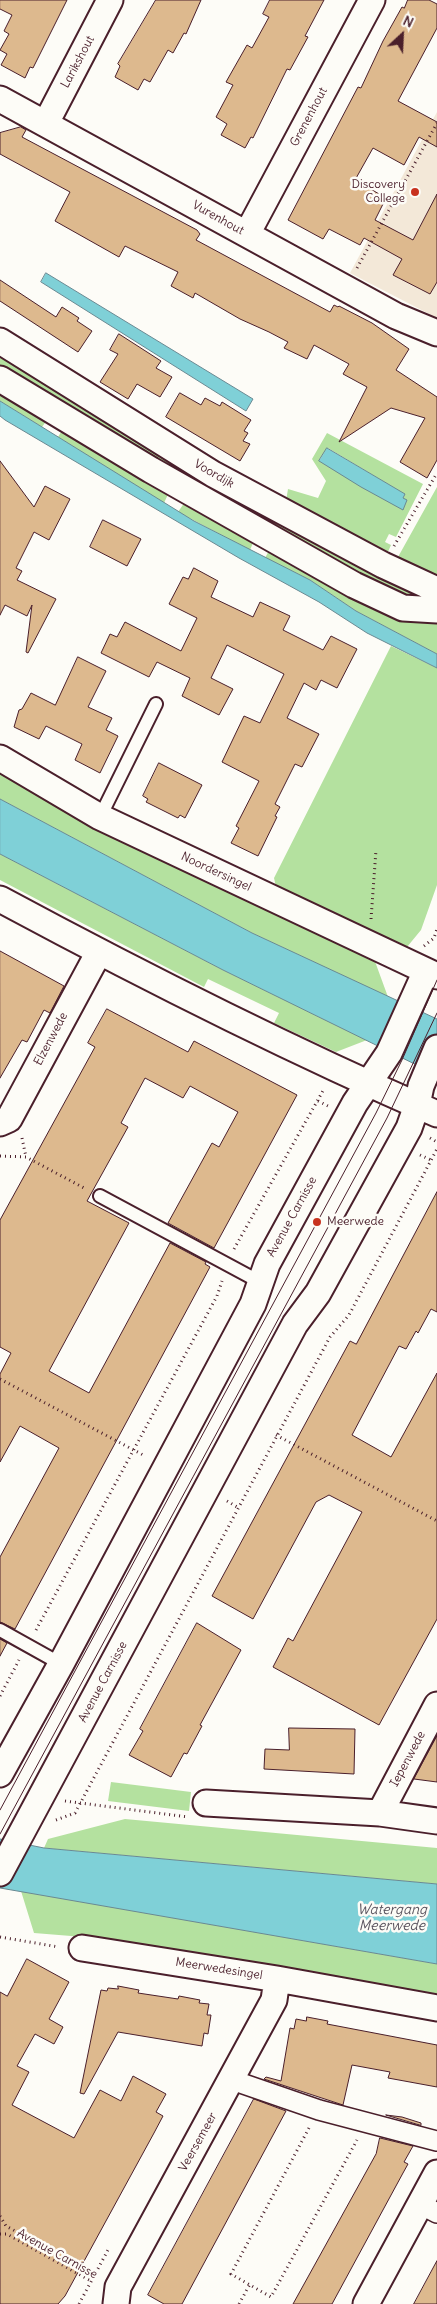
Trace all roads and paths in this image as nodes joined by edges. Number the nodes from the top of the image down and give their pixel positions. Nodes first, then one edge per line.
1 (110, 0) edge
2 (372, 0) edge
3 (0, 99) edge
4 (437, 122) edge
5 (46, 123) junction
6 (247, 234) junction
7 (346, 289) junction
8 (437, 333) edge
9 (0, 341) edge
10 (0, 379) edge
11 (437, 473) edge
12 (383, 565) junction
13 (437, 590) edge
14 (437, 610) edge
15 (156, 704) dead end
16 (0, 758) edge
17 (100, 816) junction
18 (376, 850) dead end
19 (0, 899) edge
20 (370, 945) junction
21 (98, 952) junction
22 (432, 973) edge
23 (437, 1048) edge
24 (341, 1072) junction
25 (367, 1083) junction
26 (318, 1101) junction
27 (427, 1110) edge
28 (347, 1116) junction
29 (0, 1123) edge
30 (400, 1144) junction
31 (437, 1148) edge
32 (0, 1156) edge
33 (431, 1160) junction
34 (100, 1196) joint
35 (227, 1264) junction
36 (260, 1282) junction
37 (0, 1379) edge
38 (276, 1436) junction
39 (135, 1451) junction
40 (166, 1468) junction
41 (206, 1490) junction
42 (237, 1507) junction
43 (437, 1521) edge
44 (0, 1630) edge
45 (27, 1645) junction
46 (61, 1664) junction
47 (0, 1696) edge
48 (437, 1705) edge
49 (0, 1774) edge
50 (206, 1804) dead end
51 (380, 1813) junction
52 (437, 1821) edge
53 (50, 1823) dead end
54 (0, 1873) edge
55 (0, 1937) edge
56 (82, 1948) joint
57 (277, 1979) junction
58 (437, 2008) edge
59 (232, 2080) junction
60 (319, 2110) junction
61 (366, 2122) junction
62 (437, 2141) edge
63 (437, 2173) edge
64 (428, 2209) edge
65 (0, 2216) edge
66 (0, 2234) edge
67 (91, 2281) dead end
68 (250, 2284) junction
69 (117, 2296) edge
70 (238, 2304) edge
71 (366, 2304) edge

1 - 5 street, Larikshout
2 - 6 street, Grenenhout
3 - 5 street, Vurenhout
4 - 7 path
5 - 6 street, Vurenhout
6 - 7 street, Vurenhout
7 - 8 street, Vurenhout
9 - 12 street, Voordijk
10 - 14 street
11 - 12 path
12 - 13 street, Voordijk
15 - 17 lane
16 - 17 street, Noordersingel
17 - 20 street, Noordersingel
18 - 20 path
19 - 21 street
20 - 22 street, Noordersingel
21 - 24 street
21 - 29 street, Elzenwede
22 - 25 street, Avenue Carnisse
23 - 27 street, Avenue Carnisse
24 - 25 street
24 - 26 path
25 - 27 street
25 - 28 street, Avenue Carnisse
26 - 28 path
26 - 35 path
27 - 30 street, Avenue Carnisse
28 - 36 street, Avenue Carnisse
30 - 33 path
30 - 41 street, Avenue Carnisse
31 - 33 path
32 - 34 path
33 - 38 path
34 - 35 lane
35 - 36 lane
35 - 39 path
36 - 40 street, Avenue Carnisse
37 - 39 path
38 - 42 path
38 - 43 path
39 - 40 path
39 - 45 path
40 - 46 street, Avenue Carnisse
41 - 42 path
41 - 54 street, Avenue Carnisse
42 - 53 path
44 - 45 lane
45 - 46 lane
45 - 47 path
46 - 49 street, Avenue Carnisse
48 - 51 street, Iepenwede
50 - 51 street
51 - 52 street
55 - 56 path
56 - 57 street, Meerwedesingel
57 - 58 street, Meerwedesingel
57 - 59 street, Veersemeer
59 - 60 street
59 - 69 street, Veersemeer
60 - 61 street
60 - 68 path
61 - 62 street
61 - 68 path
63 - 64 street
64 - 71 street
65 - 69 path, Avenue Carnisse
66 - 67 path, Avenue Carnisse
68 - 70 path

